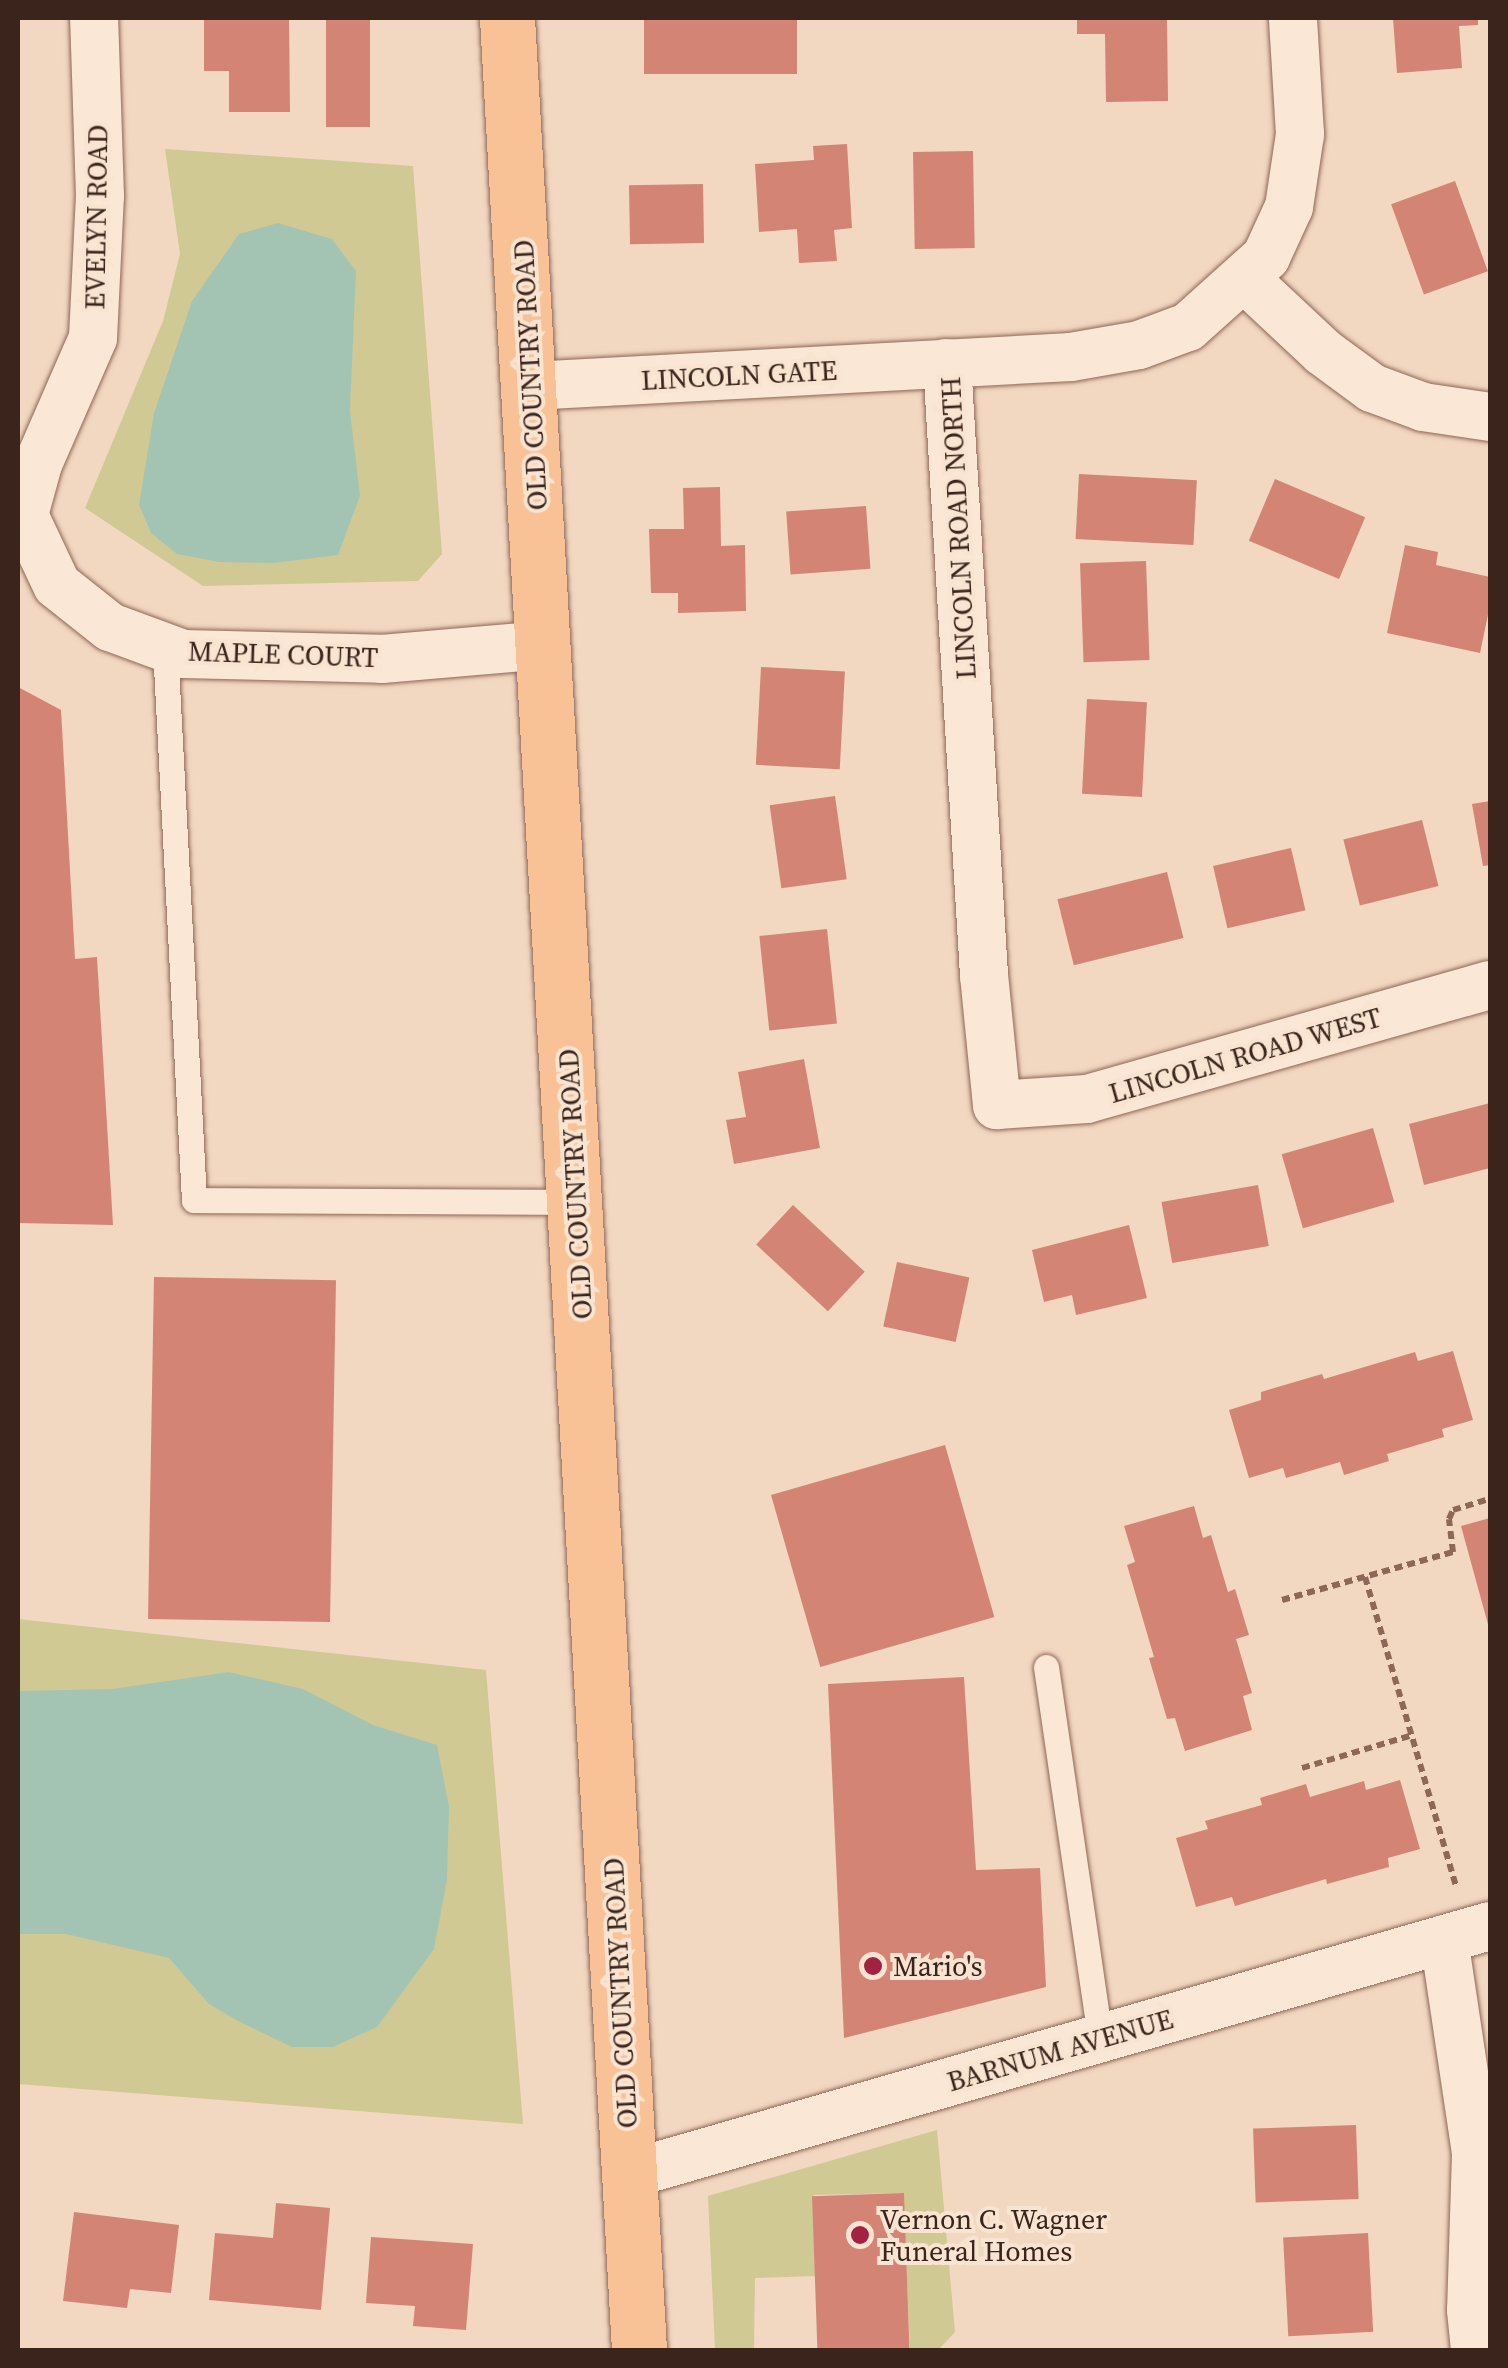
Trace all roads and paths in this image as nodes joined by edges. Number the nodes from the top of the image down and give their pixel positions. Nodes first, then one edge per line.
1 (94, 18) edge
2 (507, 18) edge
3 (1294, 18) edge
4 (1244, 278) junction
5 (948, 363) junction
6 (530, 386) junction
7 (1490, 417) edge
8 (21, 516) edge
9 (545, 645) junction
10 (166, 648) junction
11 (1490, 986) edge
12 (997, 1105) joint
13 (576, 1202) junction
14 (1490, 1499) edge
15 (1365, 1577) junction
16 (1282, 1600) dead end
17 (1046, 1667) dead end
18 (1412, 1735) junction
19 (1302, 1768) dead end
20 (1474, 1910) edge
21 (1444, 1939) junction
22 (1100, 2038) junction
23 (630, 2174) junction
24 (639, 2350) edge
25 (1475, 2350) edge

1 - 8 street, EVELYN ROAD
2 - 6 main road, OLD COUNTRY ROAD
3 - 4 street, LINCOLN ROAD NORTH
4 - 5 street, LINCOLN ROAD NORTH
4 - 7 street
5 - 6 street, LINCOLN GATE
5 - 12 street, LINCOLN ROAD NORTH
6 - 9 main road, OLD COUNTRY ROAD
8 - 10 street, MAPLE COURT
9 - 10 street, MAPLE COURT
9 - 13 main road, OLD COUNTRY ROAD
10 - 13 lane
11 - 12 street, LINCOLN ROAD WEST
13 - 23 main road, OLD COUNTRY ROAD
14 - 15 path
15 - 16 path
15 - 18 path
17 - 22 lane
18 - 19 path
18 - 20 path
20 - 21 street, BARNUM AVENUE
21 - 22 street, BARNUM AVENUE
21 - 25 street
22 - 23 street, BARNUM AVENUE
23 - 24 main road, OLD COUNTRY ROAD

